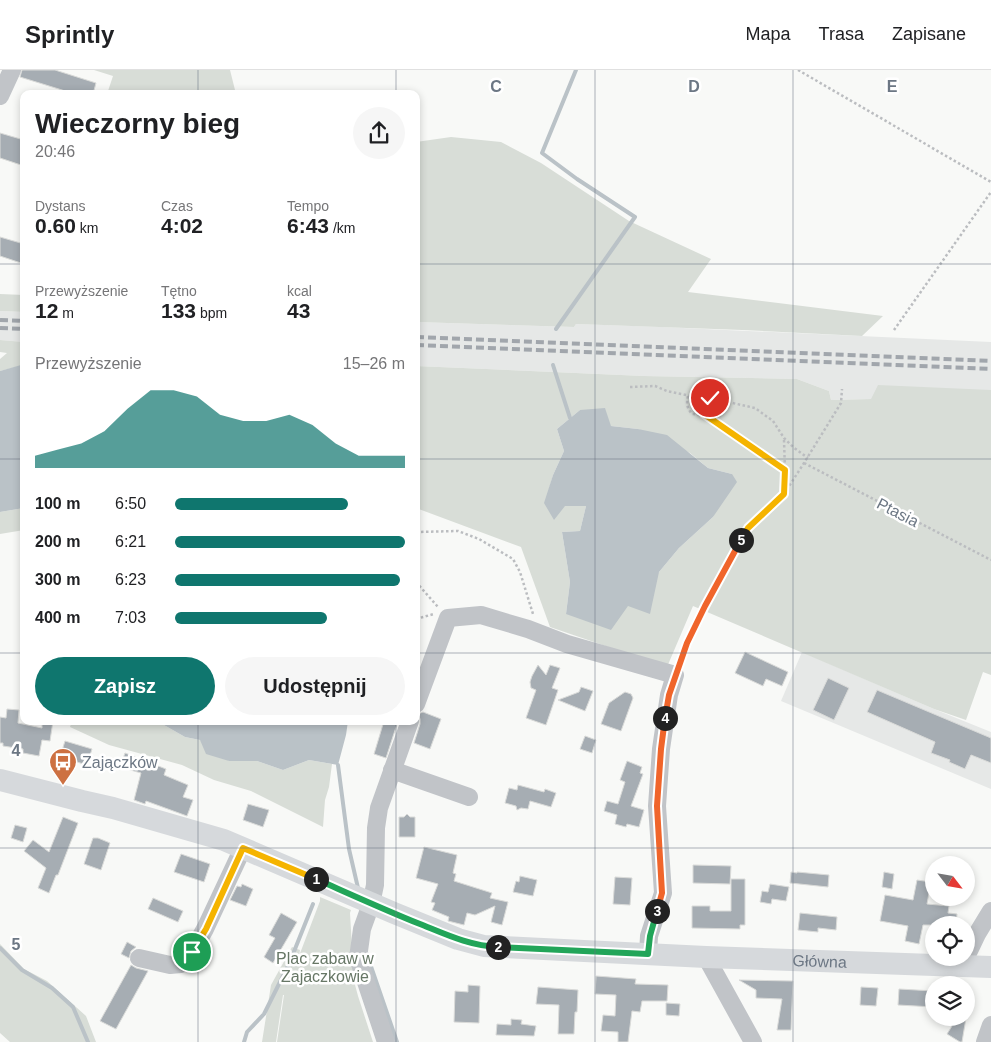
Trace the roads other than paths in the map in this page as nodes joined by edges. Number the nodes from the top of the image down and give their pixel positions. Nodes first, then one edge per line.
1 (12, 70) edge
2 (0, 96) edge
3 (420, 692) edge
4 (409, 725) edge
5 (392, 770) junction
6 (0, 780) edge
7 (469, 797) dead end
8 (243, 848) junction
9 (371, 904) junction
10 (991, 911) edge
11 (975, 938) edge
12 (648, 954) junction
13 (706, 957) junction
14 (139, 958) dead end
15 (925, 960) edge
16 (975, 963) edge
17 (991, 967) edge
18 (991, 1025) edge
19 (386, 1042) edge
20 (753, 1042) edge
21 (985, 1042) edge

1 - 2 street
3 - 12 street
4 - 5 street
5 - 7 street
5 - 9 street
6 - 8 main road, Główna
8 - 9 main road, Główna
8 - 14 street
9 - 12 main road, Główna
9 - 19 street
10 - 11 street
12 - 13 main road, Główna
13 - 15 main road, Główna
13 - 20 street
16 - 17 main road, Główna
18 - 21 street

